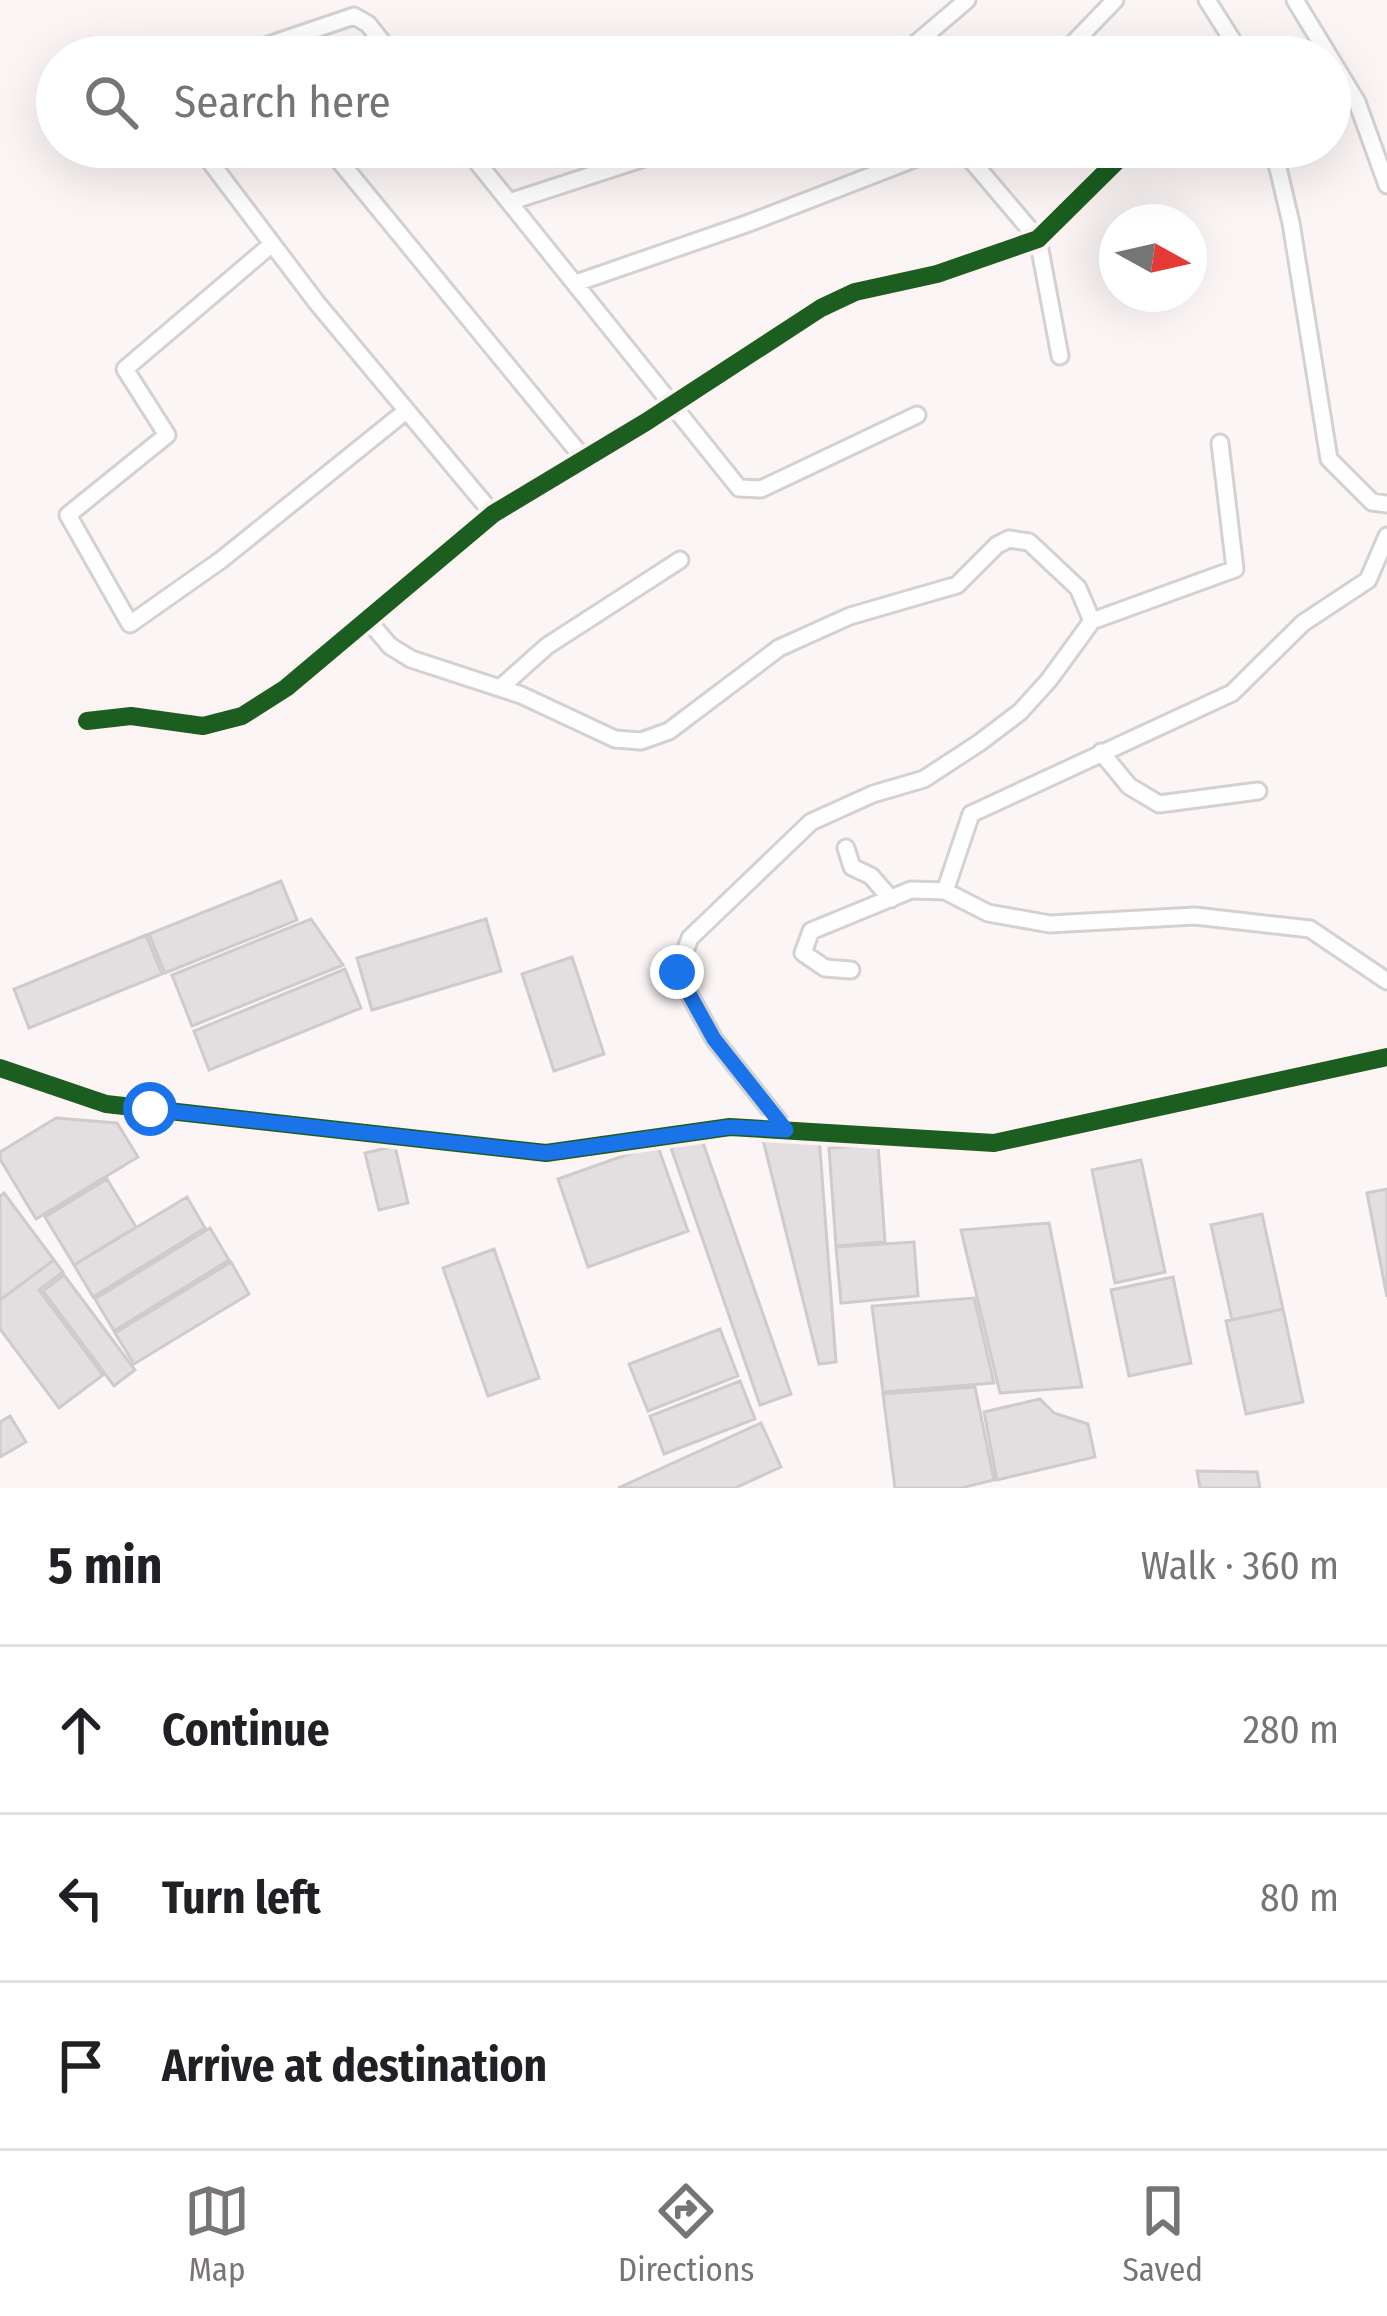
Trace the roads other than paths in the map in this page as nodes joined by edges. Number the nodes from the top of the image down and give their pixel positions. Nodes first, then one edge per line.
1 (967, 0) edge
2 (1115, 0) edge
3 (1207, 0) edge
4 (1294, 0) edge
5 (302, 36) edge
6 (377, 36) edge
7 (925, 36) edge
8 (1080, 36) edge
9 (1230, 36) edge
10 (1316, 36) edge
11 (1351, 92) edge
12 (215, 168) edge
13 (345, 168) edge
14 (482, 168) edge
15 (613, 168) edge
16 (891, 168) edge
17 (977, 168) edge
18 (1110, 168) edge
19 (1279, 168) edge
20 (1387, 185) edge
21 (509, 202) junction
22 (1038, 239) junction
23 (272, 244) junction
24 (576, 283) junction
25 (1060, 356) dead end
26 (671, 406) junction
27 (406, 411) junction
28 (917, 416) dead end
29 (1220, 443) dead end
30 (584, 459) junction
31 (1387, 504) edge
32 (493, 514) junction
33 (1387, 536) edge
34 (680, 560) dead end
35 (367, 619) junction
36 (1092, 621) junction
37 (500, 688) junction
38 (87, 721) dead end
39 (1101, 752) junction
40 (1258, 791) dead end
41 (846, 848) dead end
42 (946, 891) junction
43 (891, 899) junction
44 (851, 970) dead end
45 (1387, 980) edge
46 (1387, 1057) edge
47 (0, 1068) edge
48 (786, 1130) junction

1 - 7 street
2 - 8 street
3 - 9 street
4 - 10 street
5 - 6 street
11 - 20 street
12 - 23 street
13 - 30 street
14 - 21 street
15 - 21 street
16 - 24 street
17 - 22 street
18 - 22 street
19 - 31 street
21 - 24 street
22 - 25 street
22 - 26 street
23 - 27 street
23 - 27 street
24 - 26 street
26 - 28 street
26 - 30 street
27 - 32 street
29 - 36 street
30 - 32 street
32 - 35 street
33 - 39 street
34 - 37 street
35 - 37 street
35 - 38 street
36 - 37 street
36 - 48 street
39 - 40 street
39 - 42 street
41 - 43 street
42 - 43 street
42 - 45 street
43 - 44 street
46 - 48 street
47 - 48 street

